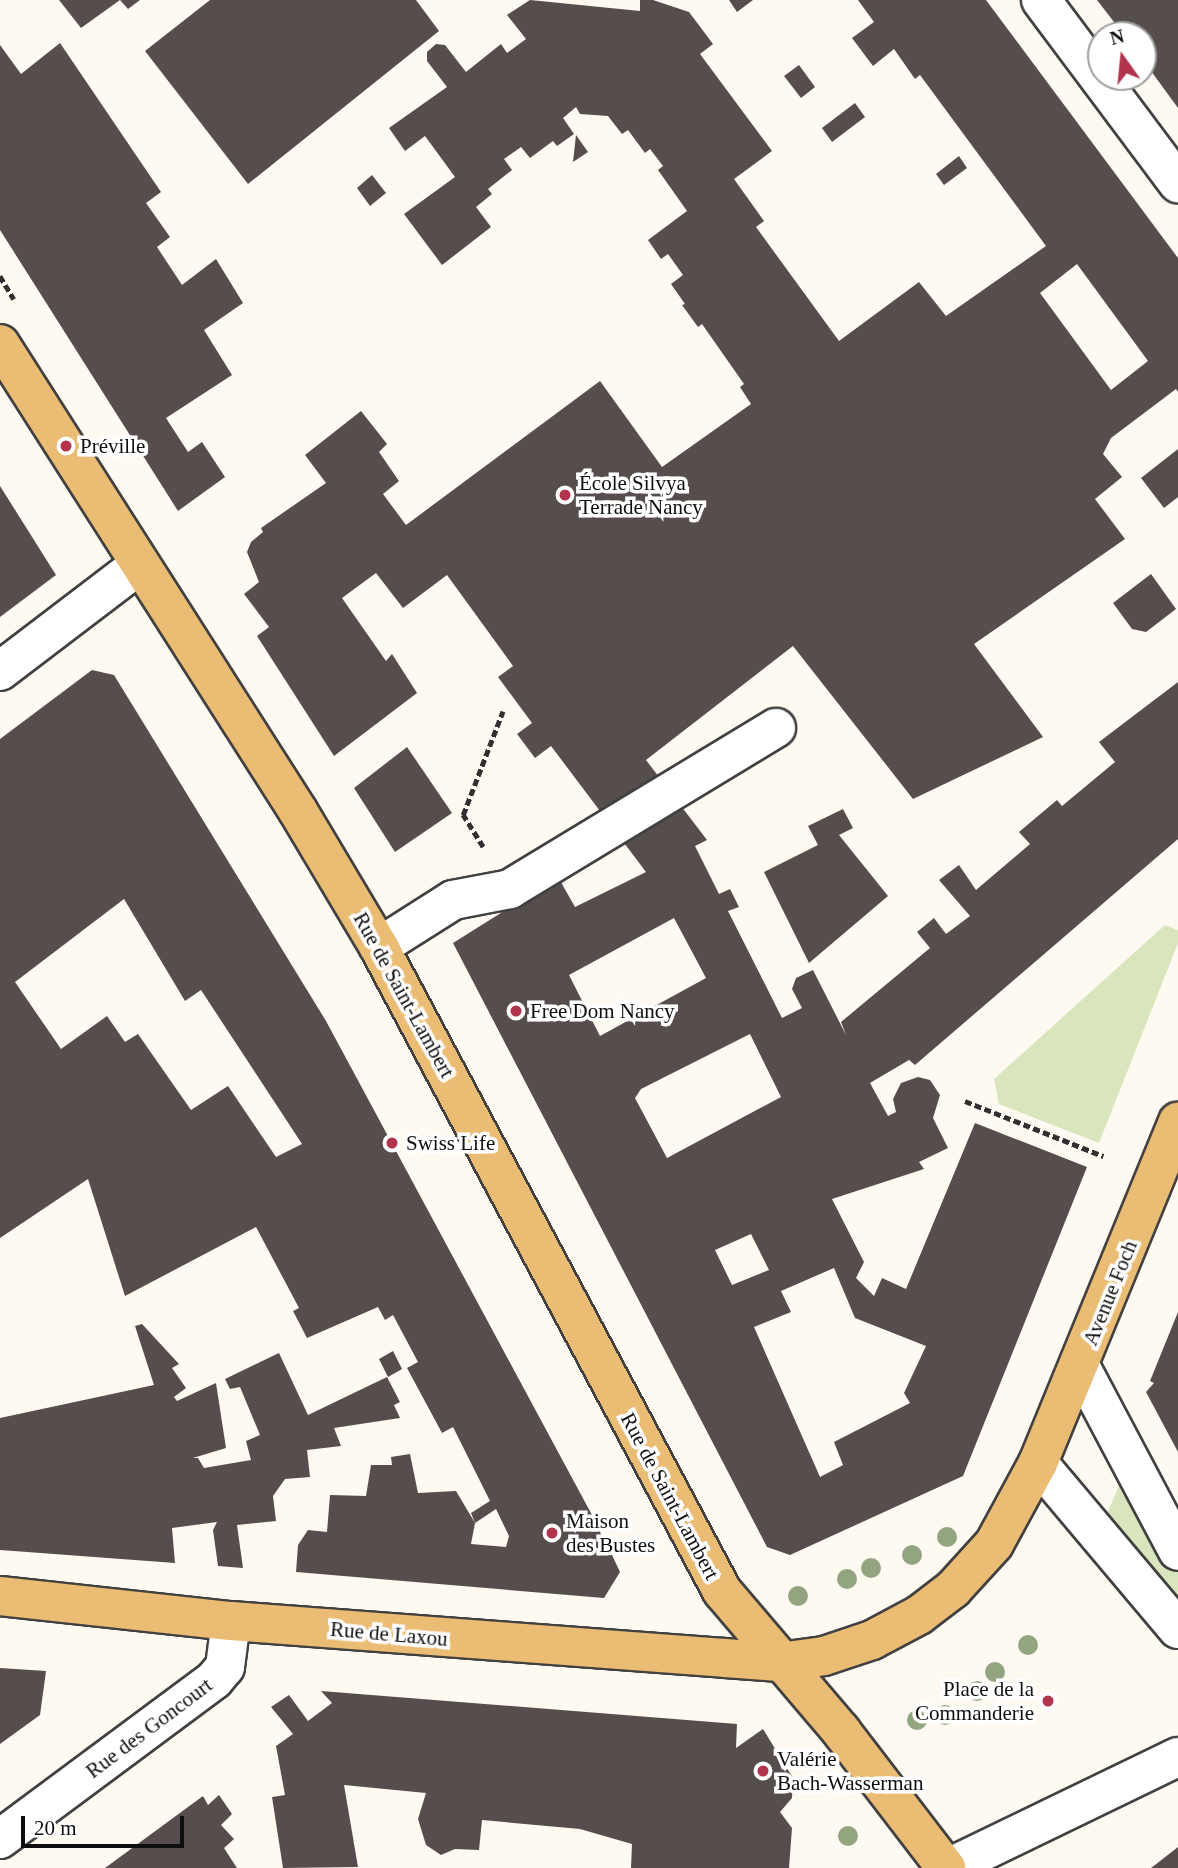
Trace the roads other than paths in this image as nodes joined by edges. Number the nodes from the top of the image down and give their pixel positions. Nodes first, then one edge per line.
1 (1041, 0) edge
2 (1178, 183) edge
3 (0, 344) edge
4 (139, 565) junction
5 (0, 671) edge
6 (776, 728) dead end
7 (379, 947) junction
8 (1178, 1122) edge
9 (1080, 1366) junction
10 (1038, 1463) junction
11 (1178, 1551) edge
12 (0, 1596) edge
13 (231, 1621) junction
14 (1178, 1629) edge
15 (779, 1662) junction
16 (1178, 1757) edge
17 (0, 1839) edge
18 (947, 1868) edge

1 - 2 street
3 - 4 main road, Rue de Saint-Lambert
4 - 5 street
4 - 7 main road, Rue de Saint-Lambert
6 - 7 street
7 - 15 main road, Rue de Saint-Lambert
8 - 9 main road, Avenue Foch
9 - 10 main road, Avenue Foch
9 - 11 street
10 - 14 street
10 - 15 main road
12 - 13 main road, Rue de Laxou
13 - 15 main road, Rue de Laxou
13 - 17 street, Rue des Goncourt
15 - 18 main road
16 - 18 street

